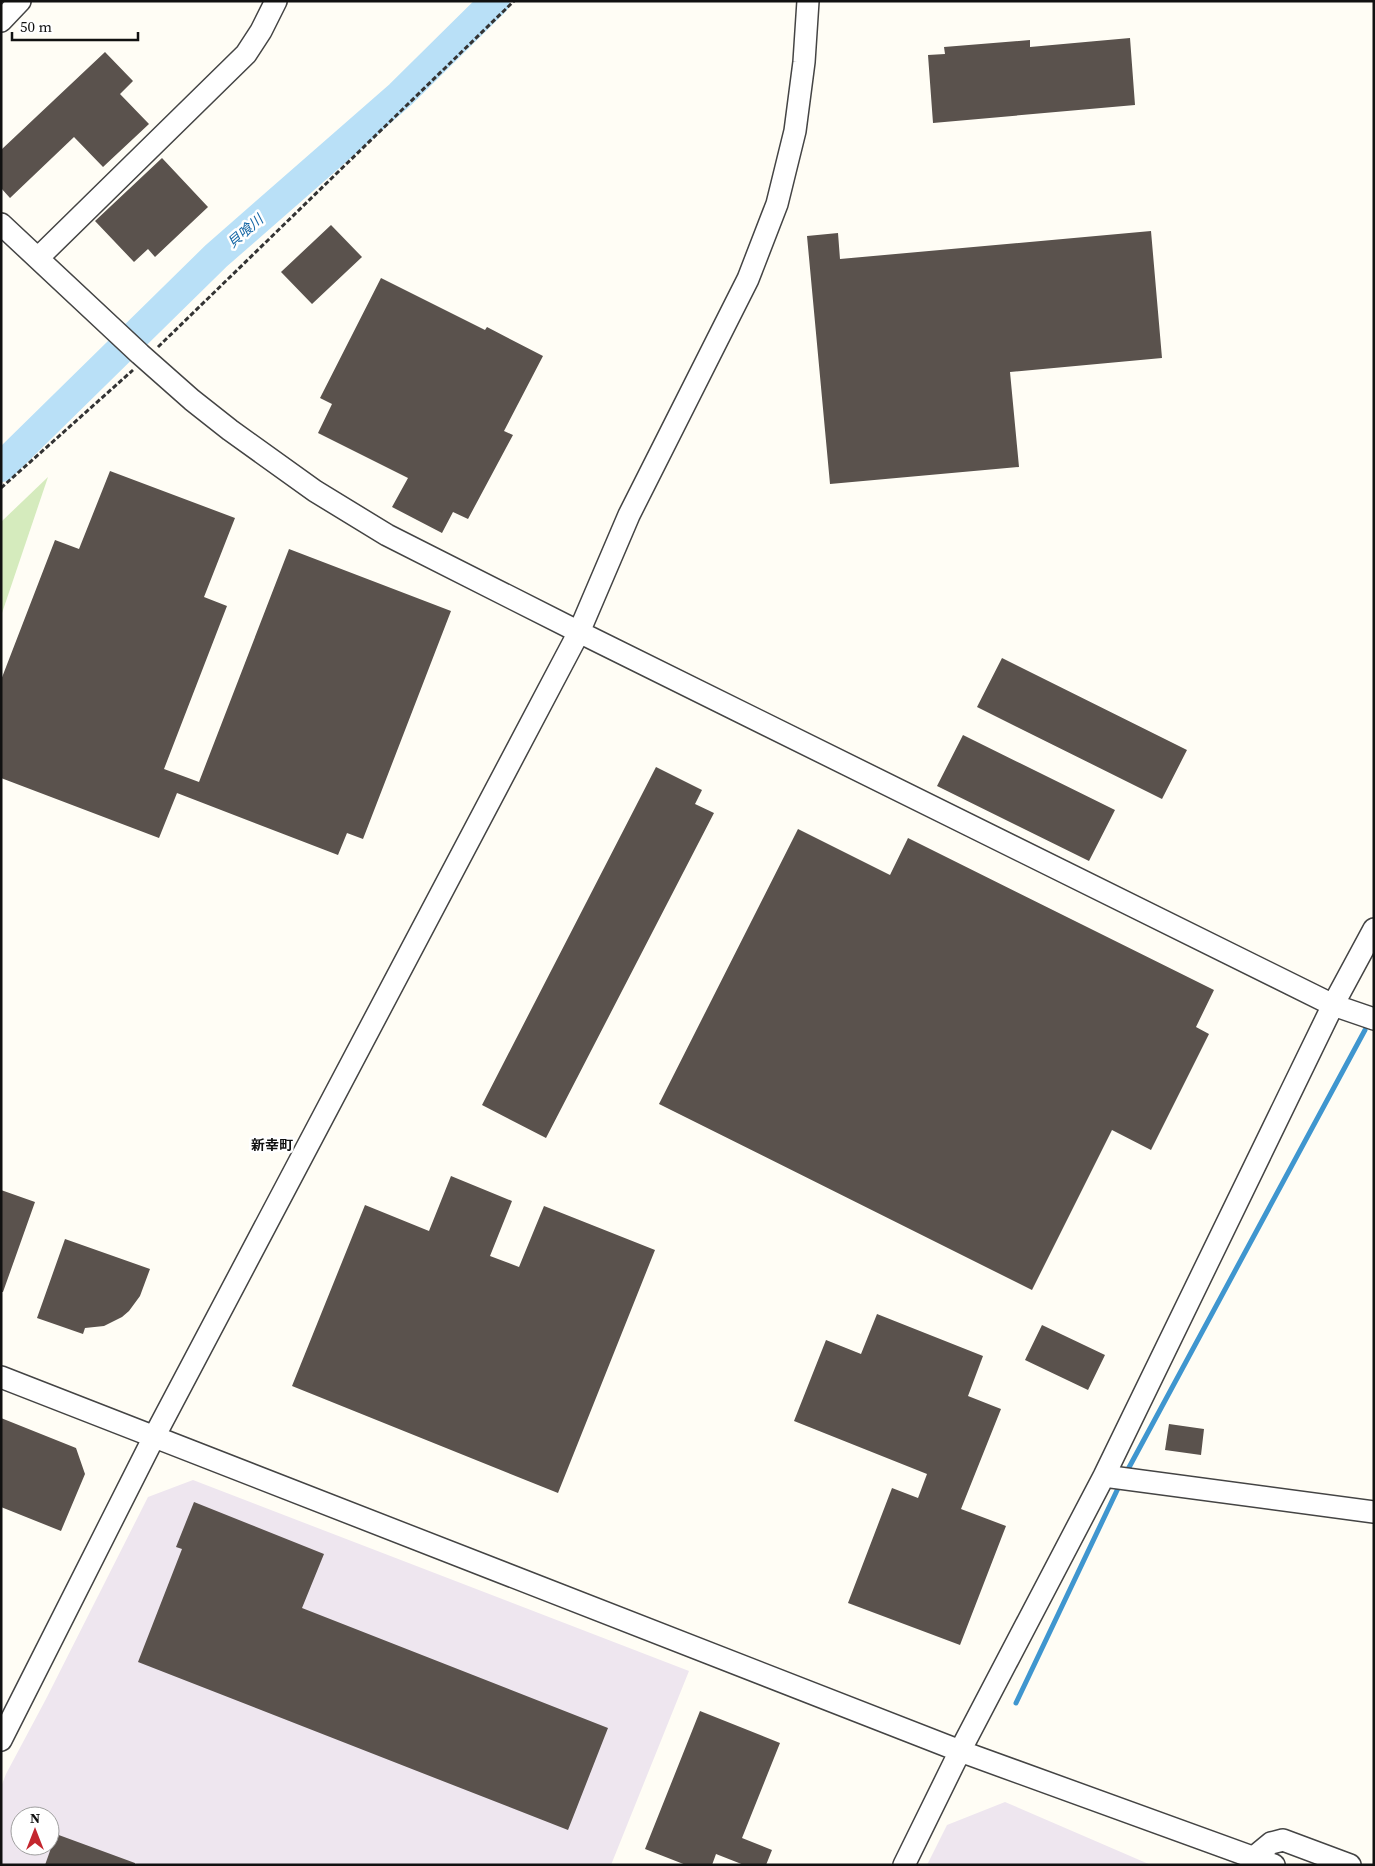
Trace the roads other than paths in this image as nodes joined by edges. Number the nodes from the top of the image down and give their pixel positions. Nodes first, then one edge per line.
1 (20, 1) edge
2 (276, 1) edge
3 (808, 1) edge
4 (1, 21) edge
5 (1, 224) edge
6 (38, 258) junction
7 (578, 632) junction
8 (1374, 929) edge
9 (1333, 1005) junction
10 (1374, 1019) edge
11 (1, 1377) edge
12 (154, 1437) junction
13 (1104, 1476) junction
14 (1374, 1512) edge
15 (1, 1740) edge
16 (960, 1751) junction
17 (1255, 1861) edge
18 (904, 1865) edge
19 (1274, 1865) edge
20 (1350, 1865) edge

1 - 4 street
2 - 6 street
3 - 7 street
5 - 6 street
6 - 7 street
7 - 9 street
7 - 12 street
8 - 9 street
9 - 10 street
9 - 13 street
11 - 12 street
12 - 15 street
12 - 16 street
13 - 14 street
13 - 16 street
16 - 17 street
16 - 18 street
17 - 19 street
17 - 20 street

